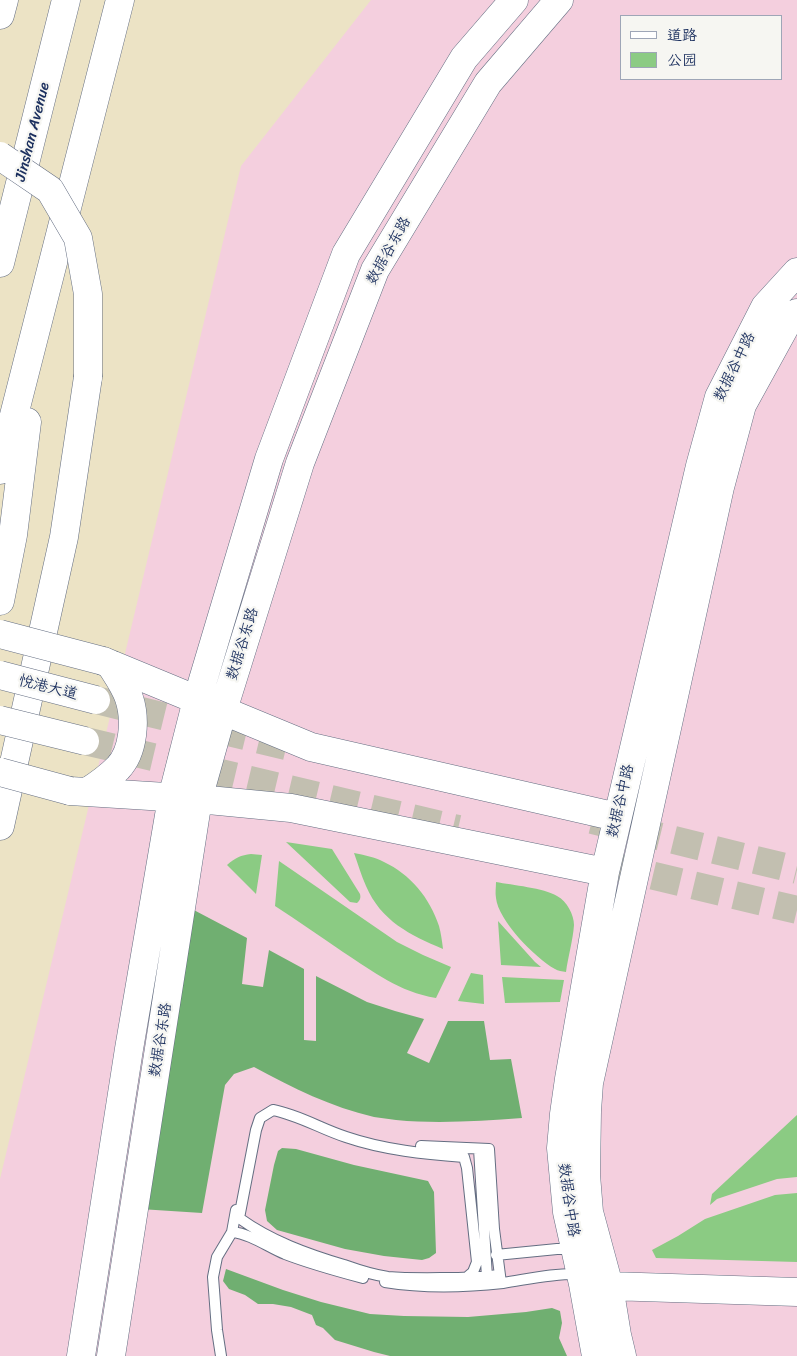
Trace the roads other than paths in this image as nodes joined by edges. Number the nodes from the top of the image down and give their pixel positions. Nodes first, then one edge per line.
1 (4, 0) edge
2 (66, 0) edge
3 (120, 0) edge
4 (514, 0) edge
5 (559, 0) edge
6 (0, 15) edge
7 (0, 156) edge
8 (0, 263) edge
9 (797, 272) edge
10 (42, 307) junction
11 (797, 313) edge
12 (0, 470) edge
13 (0, 601) edge
14 (0, 634) edge
15 (106, 662) junction
16 (0, 675) edge
17 (96, 700) tunnel mouth
18 (197, 700) junction
19 (222, 710) junction
20 (0, 720) edge
21 (85, 741) tunnel mouth
22 (0, 772) edge
23 (79, 791) junction
24 (185, 798) junction
25 (617, 818) junction
26 (0, 826) edge
27 (605, 872) junction
28 (479, 1149) junction
29 (232, 1232) junction
30 (496, 1255) junction
31 (587, 1275) junction
32 (487, 1276) junction
33 (466, 1278) junction
34 (500, 1279) junction
35 (797, 1292) edge
36 (81, 1356) edge
37 (112, 1356) edge
38 (221, 1356) edge
39 (596, 1356) edge
40 (622, 1356) edge

1 - 6 main road
2 - 8 main road, Jinshan Avenue
3 - 10 main road
4 - 18 main road, 数据谷东路
5 - 19 main road, 数据谷东路
7 - 26 main road, bridge
9 - 25 main road, 数据谷中路
10 - 12 main road
10 - 13 main road
11 - 31 main road, 数据谷中路
14 - 15 main road, bridge
15 - 18 main road
15 - 23 main road
16 - 17 main road, 悦港大道, bridge
18 - 19 main road
18 - 24 main road, 数据谷东路
19 - 24 main road, 数据谷东路
19 - 25 main road
20 - 21 main road, bridge
22 - 23 main road, bridge
23 - 24 main road
24 - 27 main road
24 - 36 main road, 数据谷东路
24 - 37 main road, 数据谷东路
25 - 27 main road, 数据谷中路
27 - 31 main road, 数据谷中路
28 - 29 lane
28 - 30 lane
28 - 32 lane
29 - 34 lane
29 - 38 lane
30 - 31 lane
30 - 34 lane
31 - 34 lane
31 - 35 main road
31 - 39 main road, 数据谷中路
31 - 40 main road, 数据谷中路
32 - 33 lane
32 - 34 lane
33 - 33 lane

